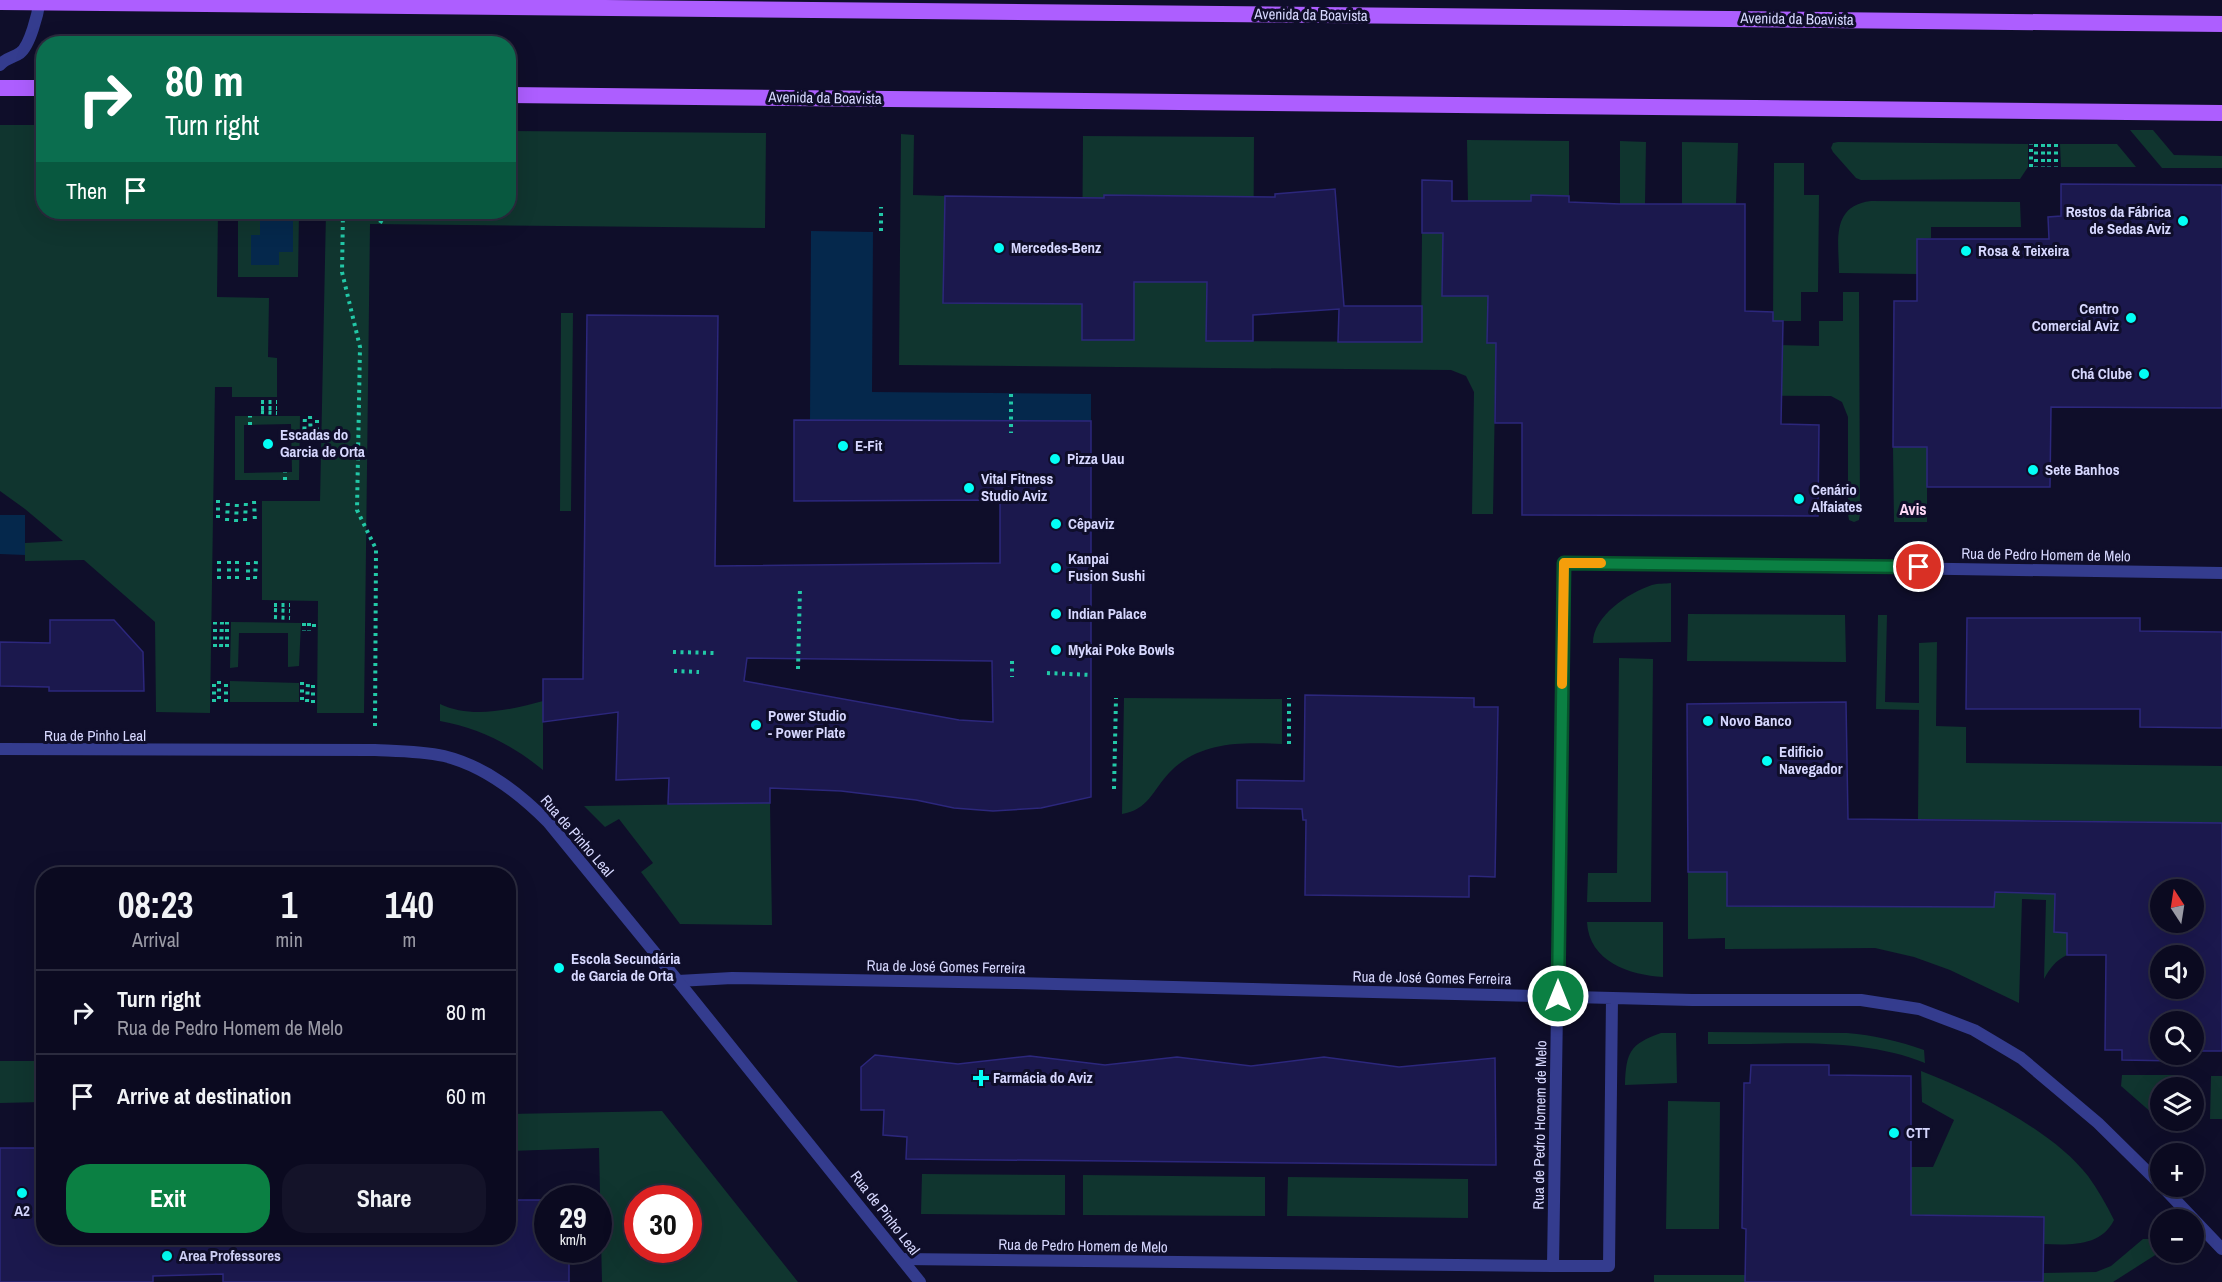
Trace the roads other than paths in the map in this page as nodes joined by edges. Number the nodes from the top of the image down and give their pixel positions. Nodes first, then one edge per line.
1 (40, 1) edge
2 (0, 2) edge
3 (329, 3) edge
4 (2222, 24) edge
5 (0, 65) edge
6 (0, 88) edge
7 (36, 88) edge
8 (516, 95) edge
9 (2222, 113) edge
10 (2222, 573) edge
11 (0, 749) edge
12 (678, 981) junction
13 (1558, 996) junction
14 (1612, 998) junction
15 (2150, 1174) edge
16 (2172, 1197) edge
17 (2222, 1249) edge
18 (902, 1259) junction
19 (1552, 1266) junction
20 (920, 1282) edge

1 - 2 main road, Avenida da Boavista
1 - 3 main road, Avenida da Boavista
1 - 5 street
3 - 4 main road, Avenida da Boavista
6 - 7 main road
8 - 9 main road, Avenida da Boavista
10 - 13 street, Rua de Pedro Homem de Melo
11 - 12 street, Rua de Pinho Leal
12 - 13 street, Rua de José Gomes Ferreira
12 - 18 street, Rua de Pinho Leal
13 - 14 street, Rua de José Gomes Ferreira
13 - 19 street, Rua de Pedro Homem de Melo
14 - 15 street, Rua de José Gomes Ferreira
14 - 19 street, Rua de Pedro Homem de Melo
16 - 17 street, Rua de José Gomes Ferreira
18 - 19 street, Rua de Pedro Homem de Melo
18 - 20 street, Rua de Pinho Leal

